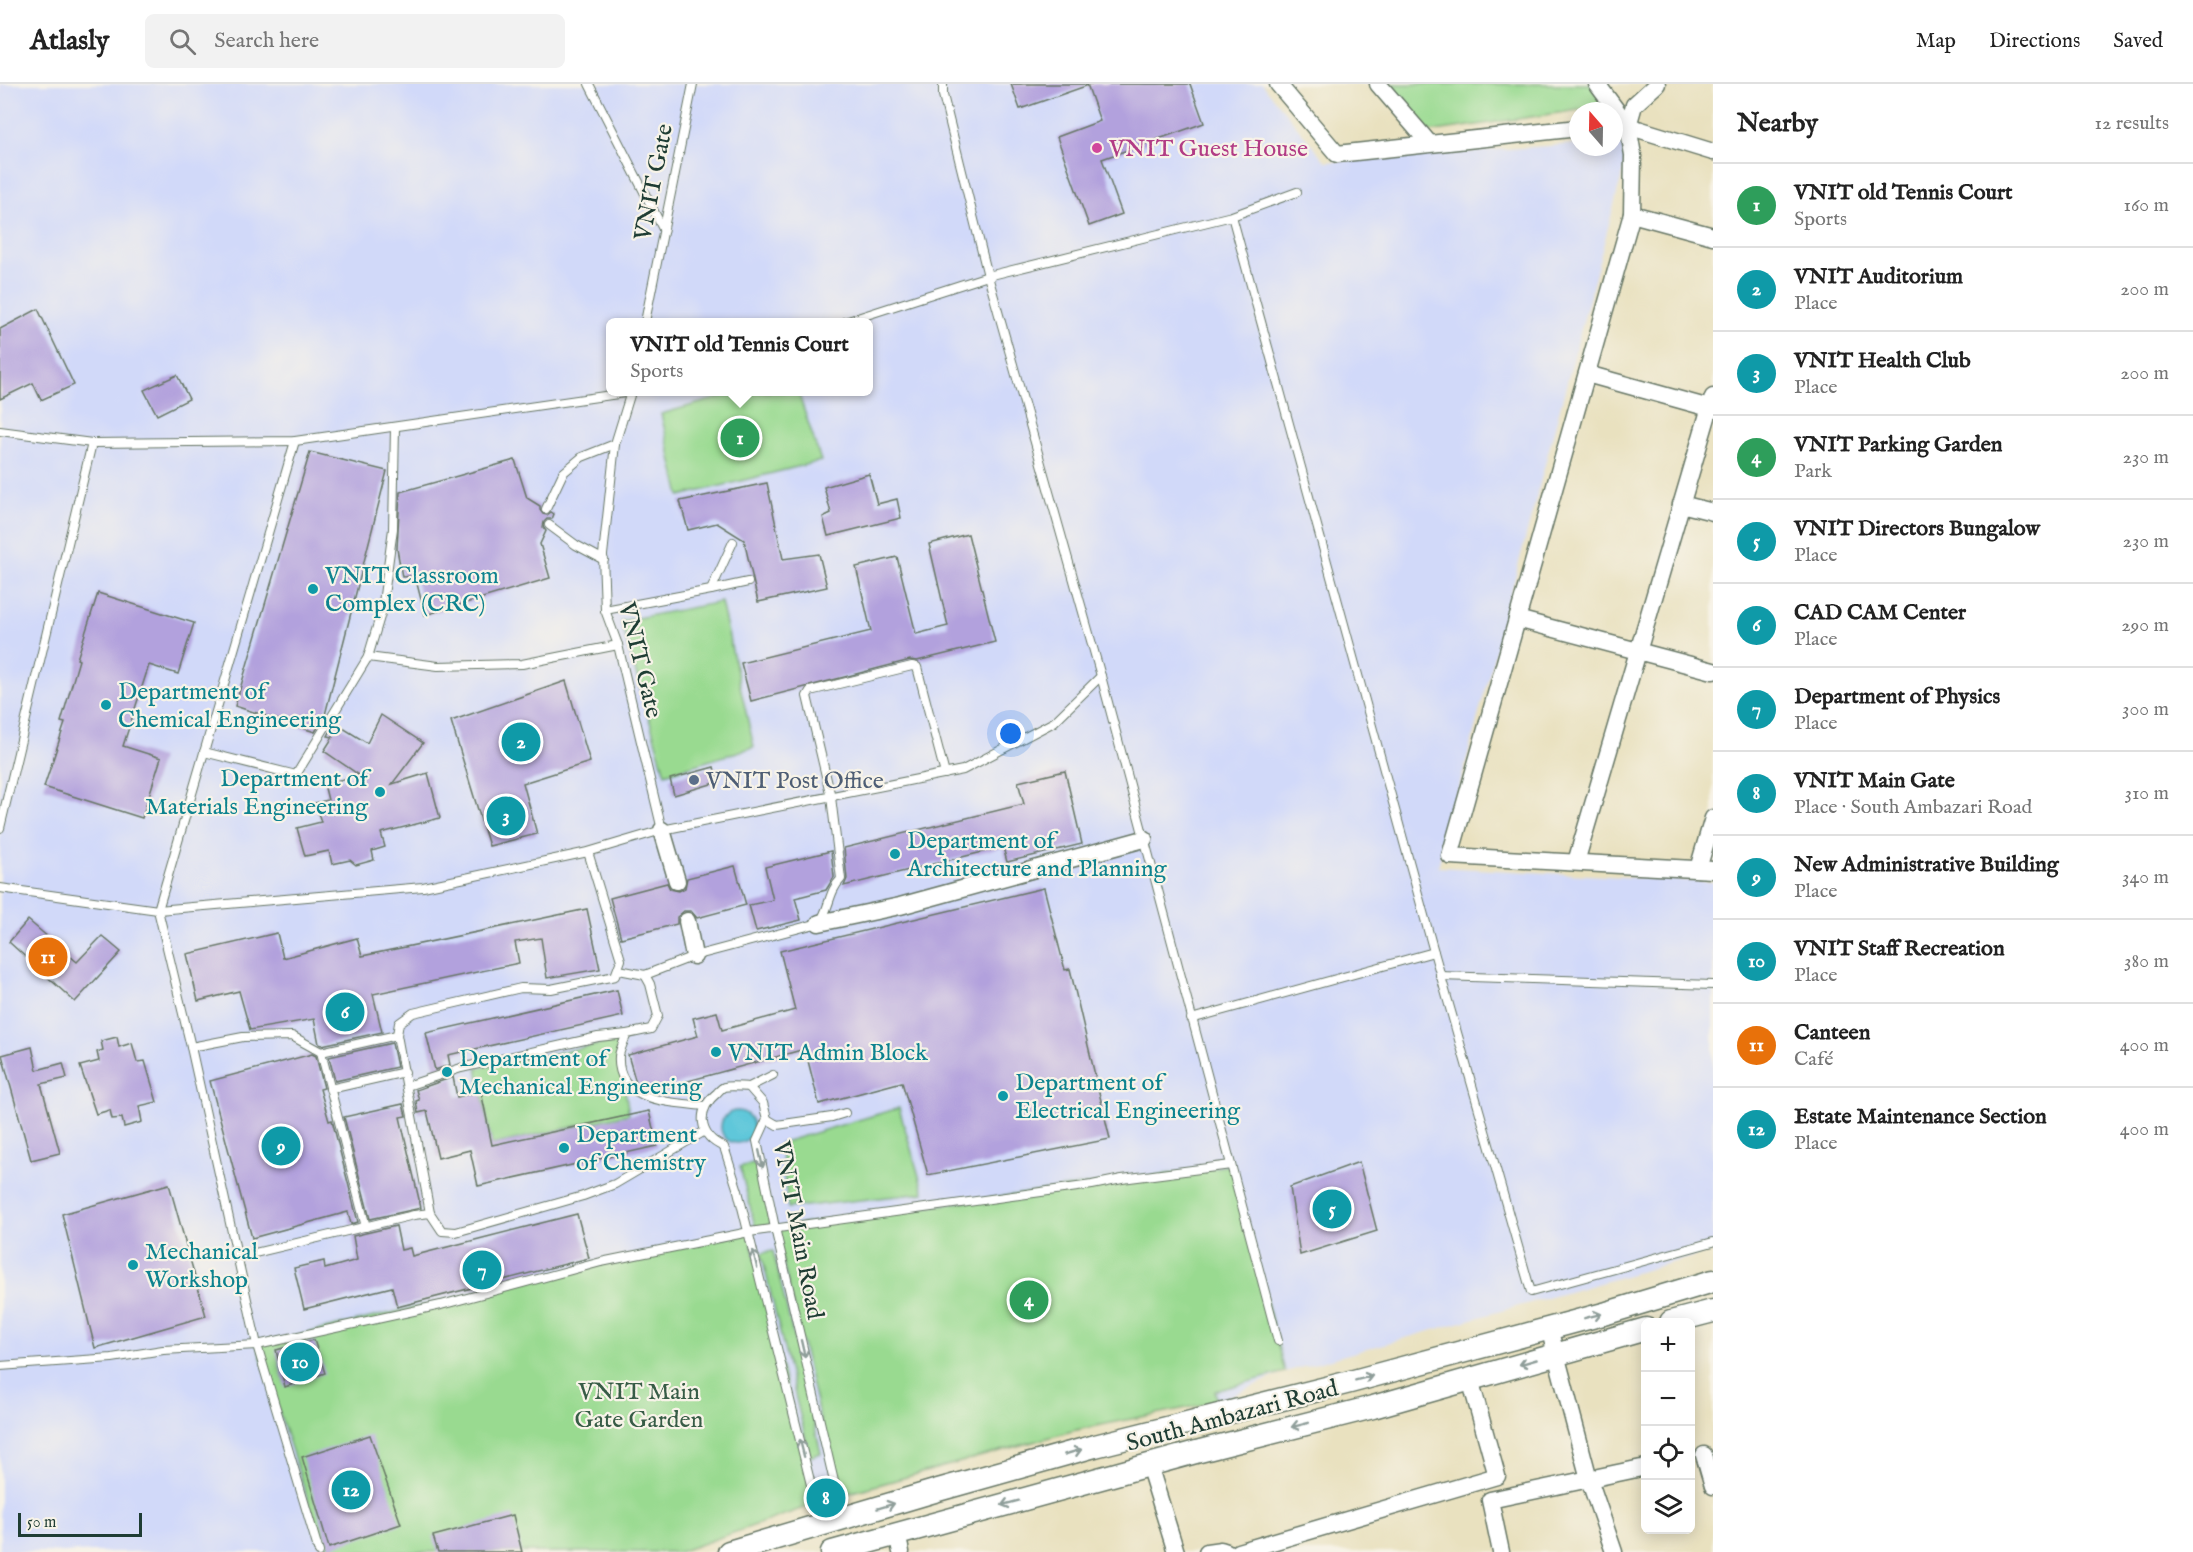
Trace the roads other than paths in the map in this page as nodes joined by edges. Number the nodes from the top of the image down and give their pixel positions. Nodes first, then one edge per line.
1 (589, 84) edge
2 (693, 84) edge
3 (943, 84) edge
4 (1278, 84) edge
5 (1378, 84) edge
6 (1597, 84) edge
7 (1658, 84) edge
8 (1607, 102) edge
9 (1623, 123) edge
10 (1623, 127) edge
11 (1569, 129) edge
12 (1623, 131) edge
13 (1429, 143) junction
14 (1713, 152) edge
15 (1297, 192) dead end
16 (1632, 214) junction
17 (1232, 216) junction
18 (664, 229) junction
19 (1713, 236) edge
20 (988, 276) junction
21 (646, 318) edge
22 (857, 318) edge
23 (1587, 374) junction
24 (606, 396) edge
25 (631, 396) edge
26 (1712, 404) edge
27 (395, 427) junction
28 (0, 431) edge
29 (295, 441) junction
30 (92, 443) junction
31 (615, 444) junction
32 (1681, 504) junction
33 (546, 509) dead end
34 (1713, 512) edge
35 (549, 525) dead end
36 (733, 542) dead end
37 (603, 560) junction
38 (748, 582) dead end
39 (711, 590) junction
40 (605, 610) junction
41 (1517, 619) junction
42 (618, 645) junction
43 (1638, 650) junction
44 (368, 657) junction
45 (1713, 671) edge
46 (1101, 675) junction
47 (204, 752) junction
48 (945, 774) junction
49 (831, 797) junction
50 (1713, 818) edge
51 (0, 828) edge
52 (662, 831) junction
53 (1144, 839) junction
54 (588, 852) junction
55 (1576, 862) junction
56 (1706, 869) edge
57 (677, 881) dead end
58 (0, 888) edge
59 (158, 910) junction
60 (687, 921) dead end
61 (819, 923) junction
62 (1434, 952) junction
63 (694, 956) junction
64 (618, 970) junction
65 (645, 975) junction
66 (1440, 976) junction
67 (1713, 985) edge
68 (1191, 1019) junction
69 (627, 1034) junction
70 (398, 1035) junction
71 (191, 1047) junction
72 (321, 1052) junction
73 (405, 1072) junction
74 (773, 1075) dead end
75 (407, 1086) junction
76 (749, 1087) junction
77 (330, 1089) junction
78 (705, 1106) junction
79 (845, 1113) dead end
80 (767, 1119) junction
81 (705, 1131) junction
82 (1231, 1165) junction
83 (430, 1213) junction
84 (366, 1227) junction
85 (775, 1228) junction
86 (749, 1232) junction
87 (1713, 1242) edge
88 (238, 1257) junction
89 (1713, 1281) edge
90 (1713, 1311) edge
91 (1688, 1318) edge
92 (1549, 1328) junction
93 (1641, 1330) edge
94 (1278, 1341) dead end
95 (257, 1345) junction
96 (1556, 1354) junction
97 (0, 1366) edge
98 (1470, 1378) junction
99 (1702, 1455) edge
100 (1149, 1465) junction
101 (1641, 1468) edge
102 (1589, 1479) junction
103 (1713, 1486) edge
104 (843, 1518) junction
105 (821, 1525) junction
106 (899, 1543) edge
107 (319, 1552) edge
108 (729, 1552) edge
109 (832, 1552) edge
110 (1176, 1552) edge
111 (1207, 1552) edge
112 (1227, 1552) edge
113 (1238, 1552) edge
114 (1502, 1552) edge
115 (1614, 1552) edge

1 - 18 lane
2 - 18 lane, VNIT Gate
3 - 20 lane
4 - 13 street
5 - 13 street
6 - 8 street
7 - 9 street
10 - 14 street
11 - 13 street
12 - 16 street
15 - 17 lane
16 - 19 street
16 - 23 street
17 - 20 lane
17 - 62 lane
18 - 21 lane, VNIT Gate
20 - 22 lane
20 - 46 lane
23 - 26 street
23 - 41 street
24 - 27 lane
25 - 31 lane, VNIT Gate
26 - 32 street
27 - 29 lane
27 - 44 lane
28 - 30 lane
29 - 30 lane
29 - 47 lane
30 - 51 lane
31 - 33 lane
31 - 37 lane, VNIT Gate
32 - 34 street
32 - 43 street
35 - 37 lane
36 - 39 lane
37 - 40 lane, VNIT Gate
38 - 39 lane
39 - 40 lane
40 - 42 lane, VNIT Gate
41 - 43 street
41 - 55 street
42 - 44 lane
42 - 52 lane, VNIT Gate
43 - 45 street
43 - 55 street
44 - 47 lane
46 - 48 lane
46 - 53 lane
47 - 59 lane
48 - 49 lane
48 - 49 lane
49 - 52 lane
49 - 61 lane
50 - 56 street
52 - 54 lane
52 - 57 street
53 - 61 street
53 - 68 lane
54 - 59 lane
54 - 64 lane
55 - 56 street
58 - 59 lane
59 - 71 lane
60 - 63 street
61 - 63 lane
62 - 66 lane
62 - 68 lane
63 - 65 lane
64 - 65 lane
64 - 70 lane
65 - 69 lane
66 - 67 lane
66 - 87 lane
68 - 82 lane
69 - 75 lane
69 - 78 lane
70 - 72 lane
70 - 73 lane
71 - 72 lane
71 - 88 lane
72 - 77 lane
73 - 75 lane
73 - 77 lane
74 - 76 lane
75 - 83 lane
76 - 78 lane
76 - 80 lane, VNIT Main Road
77 - 84 lane
78 - 81 lane
79 - 80 lane
80 -> 85 lane, VNIT Main Road
81 - 83 lane
81 - 86 lane, VNIT Main Road
82 - 85 lane
82 - 94 lane
83 - 84 lane
84 - 88 lane
85 - 86 lane
85 -> 104 lane, VNIT Main Road
86 - 95 lane
105 -> 86 lane, VNIT Main Road
88 - 95 lane
92 -> 89 main road
90 - 91 main road
92 - 96 street
104 -> 92 main road
93 - 96 main road, South Ambazari Road
95 - 97 lane
95 - 107 lane
96 -> 98 main road, South Ambazari Road
96 - 102 street
98 -> 100 main road, South Ambazari Road
98 - 113 street
99 - 103 street
100 -> 106 main road, South Ambazari Road
100 - 110 street
101 - 102 street
102 - 114 street
102 - 115 street
104 - 105 main road
105 - 108 main road
106 - 109 main road, South Ambazari Road
111 - 112 street

